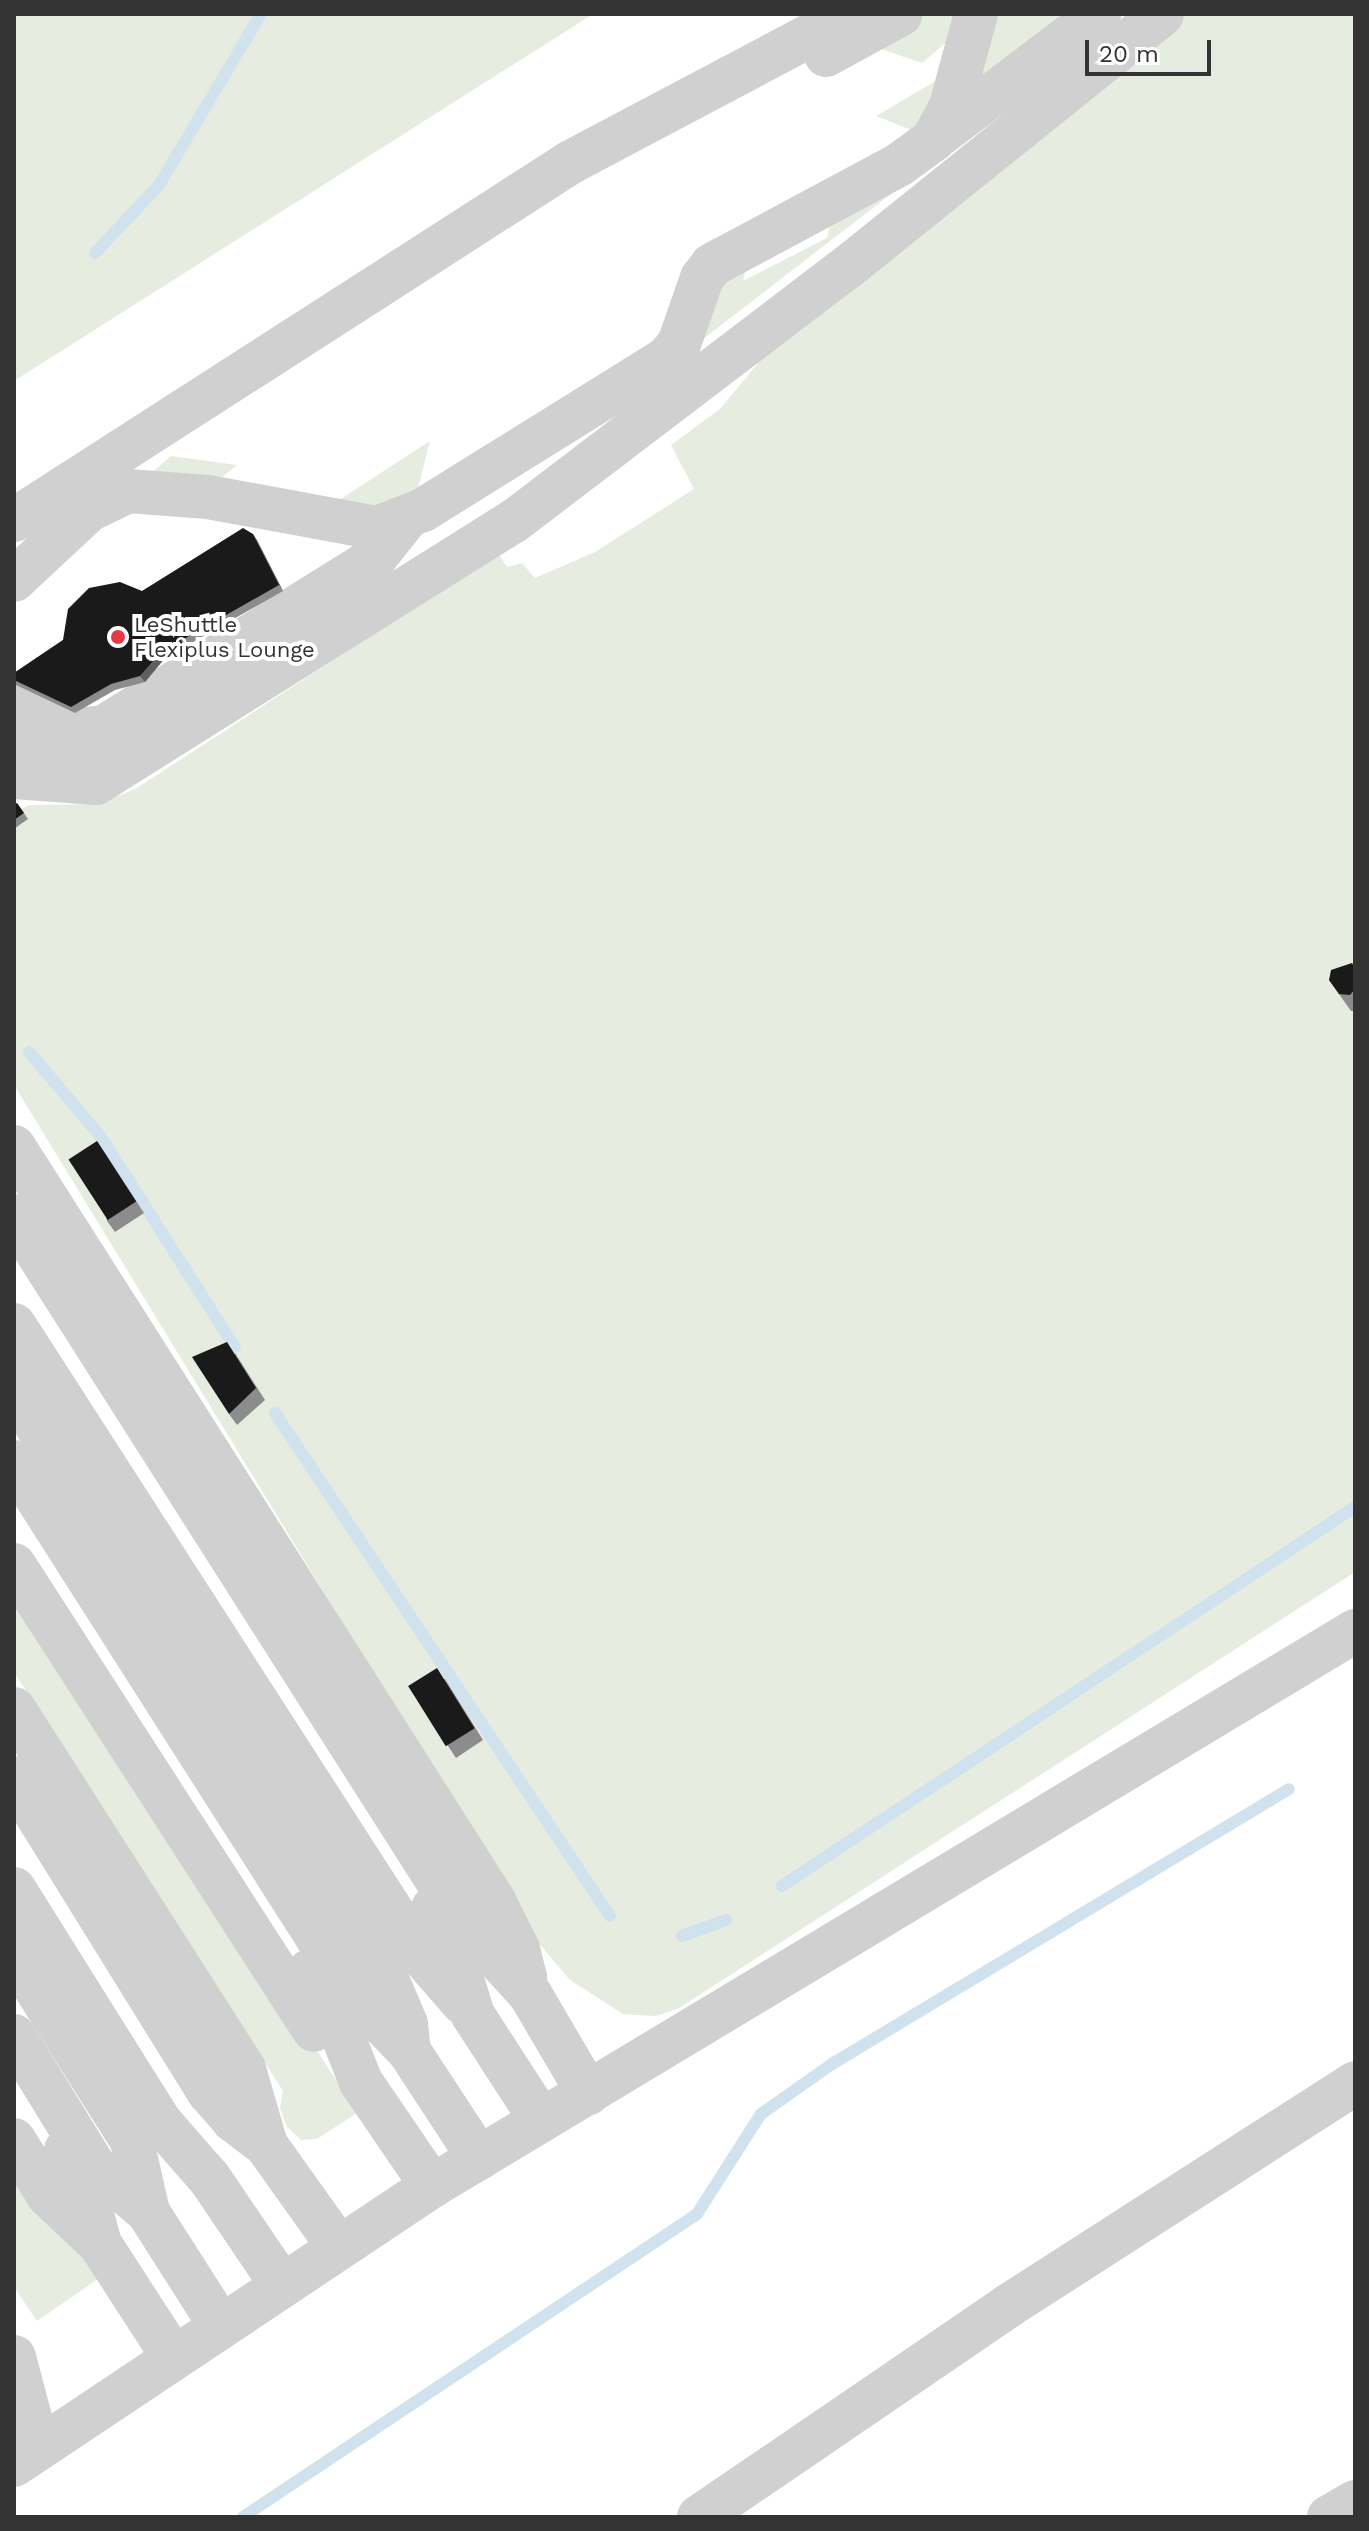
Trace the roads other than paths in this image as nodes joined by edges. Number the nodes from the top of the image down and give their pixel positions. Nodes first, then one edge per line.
1 (801, 14) edge
2 (850, 14) edge
3 (901, 14) edge
4 (976, 14) edge
5 (1099, 14) edge
6 (1133, 14) edge
7 (1162, 14) edge
8 (933, 140) junction
9 (14, 496) edge
10 (89, 510) junction
11 (14, 520) edge
12 (405, 520) junction
13 (14, 580) edge
14 (14, 703) edge
15 (14, 745) edge
16 (14, 777) edge
17 (14, 1147) edge
18 (14, 1216) edge
19 (14, 1257) edge
20 (14, 1325) edge
21 (14, 1390) edge
22 (14, 1462) edge
23 (14, 1506) edge
24 (14, 1565) edge
25 (1355, 1631) edge
26 (14, 1709) edge
27 (14, 1778) edge
28 (14, 1832) edge
29 (14, 1889) edge
30 (14, 1954) edge
31 (530, 1994) junction
32 (473, 2015) junction
33 (14, 2036) edge
34 (409, 2051) junction
35 (14, 2066) edge
36 (361, 2082) junction
37 (1355, 2083) edge
38 (588, 2093) junction
39 (541, 2120) junction
40 (14, 2140) edge
41 (266, 2145) junction
42 (479, 2158) junction
43 (210, 2179) junction
44 (432, 2186) junction
45 (148, 2212) junction
46 (100, 2244) junction
47 (338, 2246) junction
48 (281, 2284) junction
49 (220, 2325) junction
50 (14, 2357) edge
51 (173, 2357) junction
52 (18, 2462) edge
53 (1355, 2502) edge
54 (699, 2517) edge
55 (1329, 2517) edge

1 - 9 lane
2 - 11 lane
3 - 10 lane
4 - 8 lane
5 - 8 lane
6 - 15 lane
7 - 16 lane
8 - 12 lane
10 - 12 lane
10 - 13 lane
12 - 14 lane
17 - 31 lane
18 - 31 lane
19 - 32 lane
20 - 32 lane
21 - 34 lane
22 - 34 lane
23 - 36 lane
24 - 36 lane
25 - 38 lane
26 - 41 lane
27 - 41 lane
28 - 43 lane
29 - 43 lane
30 - 45 lane
31 - 38 lane
32 - 39 lane
33 - 45 lane
34 - 42 lane
35 - 46 lane
36 - 44 lane
37 - 54 lane
38 - 39 lane
39 - 42 lane
40 - 46 lane
41 - 47 lane
42 - 44 lane
43 - 48 lane
44 - 47 lane
45 - 49 lane
46 - 51 lane
47 - 48 lane
48 - 49 lane
49 - 51 lane
50 - 52 lane
51 - 52 lane
53 - 55 lane

